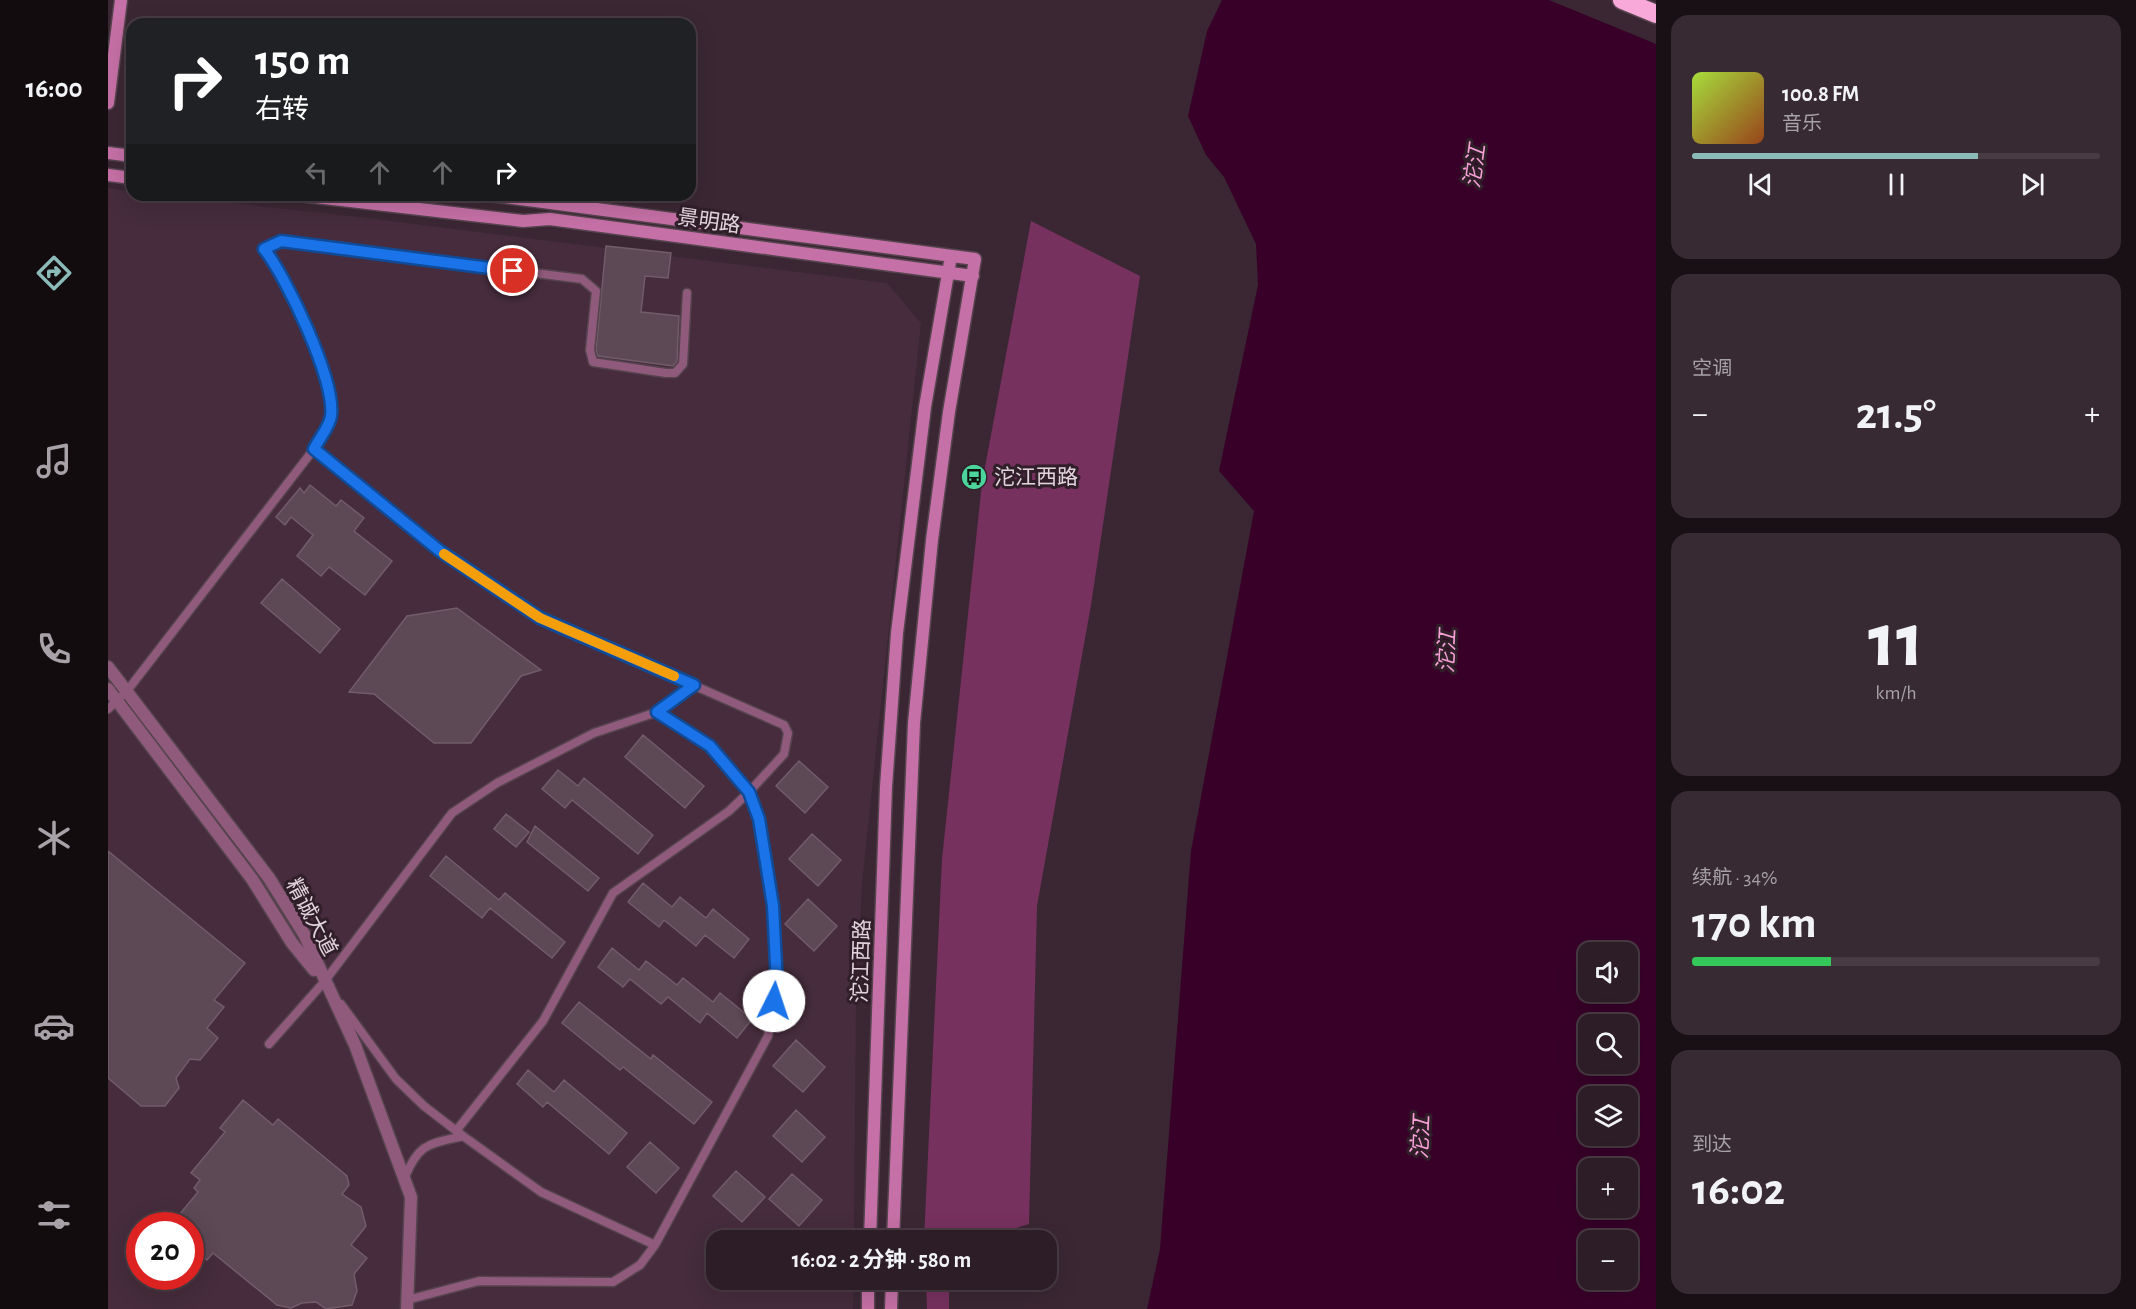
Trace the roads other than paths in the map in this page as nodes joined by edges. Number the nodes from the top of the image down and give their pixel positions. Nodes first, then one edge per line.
1 (121, 0) edge
2 (1622, 0) edge
3 (1656, 14) edge
4 (108, 103) edge
5 (108, 153) edge
6 (126, 155) edge
7 (108, 176) edge
8 (126, 178) edge
9 (350, 201) edge
10 (535, 201) edge
11 (951, 256) junction
12 (975, 259) joint
13 (948, 272) junction
14 (973, 276) junction
15 (687, 293) dead end
16 (314, 449) junction
17 (108, 667) edge
18 (694, 685) junction
19 (108, 689) edge
20 (127, 691) junction
21 (113, 705) edge
22 (657, 712) junction
23 (749, 792) junction
24 (324, 982) junction
25 (269, 1044) dead end
26 (460, 1134) junction
27 (405, 1177) junction
28 (870, 1230) edge
29 (893, 1230) edge
30 (654, 1245) junction
31 (868, 1290) edge
32 (892, 1290) edge
33 (407, 1305) edge
34 (868, 1309) edge
35 (891, 1309) edge

1 - 4 main road
2 - 3 highway
5 - 6 main road
7 - 8 main road
9 - 13 main road, 景明路
10 - 11 main road, 景明路
11 - 12 main road, 景明路
11 - 13 main road, 沱江西路
12 - 14 main road, 沱江西路
13 - 14 main road, 景明路
13 - 28 main road, 沱江西路
14 - 29 main road, 沱江西路
15 - 16 lane
16 - 18 lane
16 - 20 lane
17 - 20 street, 精诚大道
18 - 22 lane
18 - 23 lane
19 - 21 street, 精诚大道
20 - 21 lane
20 - 24 street, 精诚大道
21 - 24 street, 精诚大道
22 - 23 lane
22 - 24 lane
23 - 26 lane
23 - 30 lane
24 - 25 lane
24 - 26 lane
24 - 27 street
26 - 27 lane
26 - 30 lane
27 - 33 street
30 - 33 lane
31 - 34 main road
32 - 35 main road

